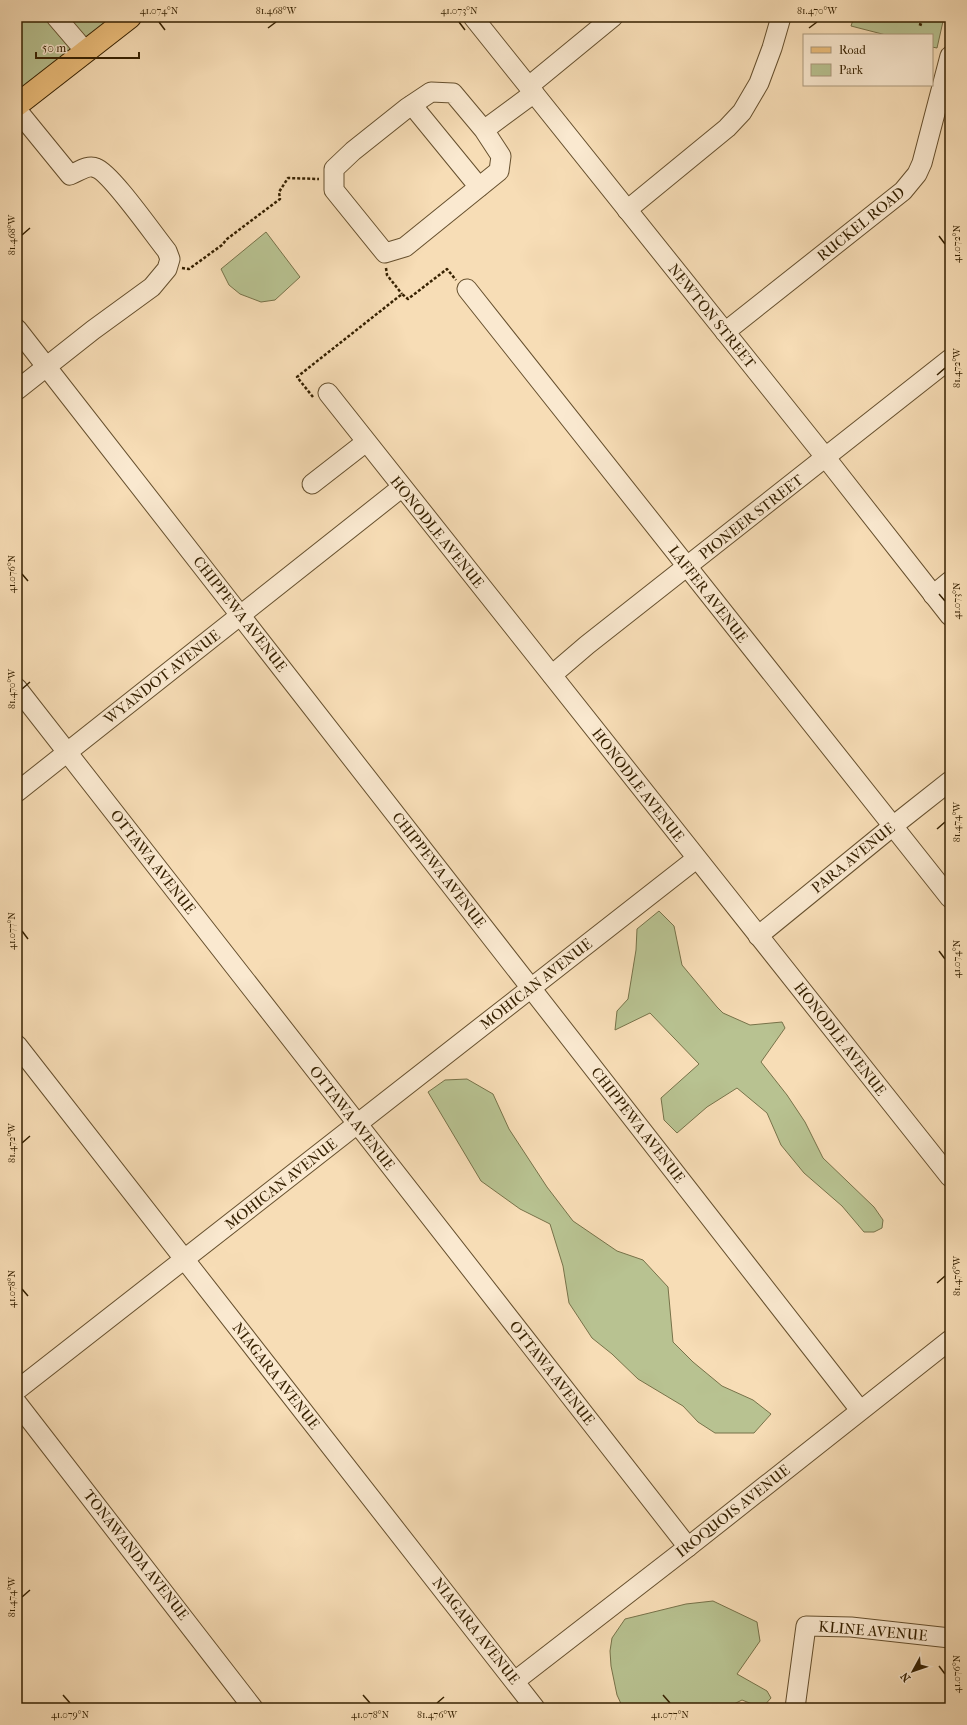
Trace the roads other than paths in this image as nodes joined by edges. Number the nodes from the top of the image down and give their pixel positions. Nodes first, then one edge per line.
1 (56, 17) edge
2 (130, 17) edge
3 (473, 17) edge
4 (613, 17) edge
5 (781, 17) edge
6 (86, 52) junction
7 (950, 56) edge
8 (532, 89) junction
9 (412, 105) junction
10 (17, 106) edge
11 (17, 110) edge
12 (484, 130) junction
13 (479, 187) junction
14 (627, 210) junction
15 (462, 285) road end
16 (17, 330) edge
17 (725, 332) junction
18 (950, 359) edge
19 (46, 367) junction
20 (17, 390) edge
21 (320, 395) road end
22 (366, 442) junction
23 (826, 458) junction
24 (312, 484) dead end
25 (401, 488) junction
26 (688, 568) junction
27 (950, 581) edge
28 (933, 595) junction
29 (241, 615) junction
30 (950, 616) edge
31 (552, 675) junction
32 (17, 688) edge
33 (68, 752) junction
34 (950, 782) edge
35 (17, 792) edge
36 (893, 826) junction
37 (696, 859) junction
38 (950, 898) edge
39 (758, 936) junction
40 (532, 988) junction
41 (17, 1045) edge
42 (357, 1125) junction
43 (950, 1177) edge
44 (184, 1259) junction
45 (950, 1340) edge
46 (17, 1390) edge
47 (17, 1403) edge
48 (860, 1410) junction
49 (688, 1547) junction
50 (950, 1638) edge
51 (515, 1681) junction
52 (253, 1708) edge
53 (535, 1708) edge
54 (795, 1708) edge

1 - 6 street
2 - 6 main road
3 - 8 street, NEWTON STREET
4 - 8 street
5 - 14 street
6 - 10 main road
7 - 17 street, RUCKEL ROAD
8 - 12 street
8 - 14 street, NEWTON STREET
9 - 12 street
9 - 13 street
9 - 13 street
11 - 19 street
12 - 13 street
14 - 17 street, NEWTON STREET
15 - 26 street, LAFFER AVENUE
16 - 19 street, CHIPPEWA AVENUE
17 - 23 street, NEWTON STREET
18 - 23 street, PIONEER STREET
19 - 20 street
19 - 29 street, CHIPPEWA AVENUE
21 - 22 street, HONODLE AVENUE
22 - 24 street
22 - 25 street, HONODLE AVENUE
23 - 26 street, PIONEER STREET
23 - 28 street, NEWTON STREET
25 - 29 street, WYANDOT AVENUE
25 - 31 street, HONODLE AVENUE
26 - 31 street, PIONEER STREET
26 - 36 street, LAFFER AVENUE
27 - 28 street
28 - 30 street, NEWTON STREET
29 - 33 street, WYANDOT AVENUE
29 - 40 street, CHIPPEWA AVENUE
31 - 37 street, HONODLE AVENUE
32 - 33 street, OTTAWA AVENUE
33 - 35 street, WYANDOT AVENUE
33 - 42 street, OTTAWA AVENUE
34 - 36 street, PARA AVENUE
36 - 38 street, LAFFER AVENUE
36 - 39 street, PARA AVENUE
37 - 39 street, HONODLE AVENUE
37 - 40 street, MOHICAN AVENUE
39 - 43 street, HONODLE AVENUE
40 - 42 street, MOHICAN AVENUE
40 - 48 street, CHIPPEWA AVENUE
41 - 44 street, NIAGARA AVENUE
42 - 44 street, MOHICAN AVENUE
42 - 49 street, OTTAWA AVENUE
44 - 46 street, MOHICAN AVENUE
44 - 51 street, NIAGARA AVENUE
45 - 48 street, IROQUOIS AVENUE
47 - 52 street, TONAWANDA AVENUE
48 - 49 street, IROQUOIS AVENUE
49 - 51 street, IROQUOIS AVENUE
50 - 54 street, KLINE AVENUE
51 - 53 street, NIAGARA AVENUE

